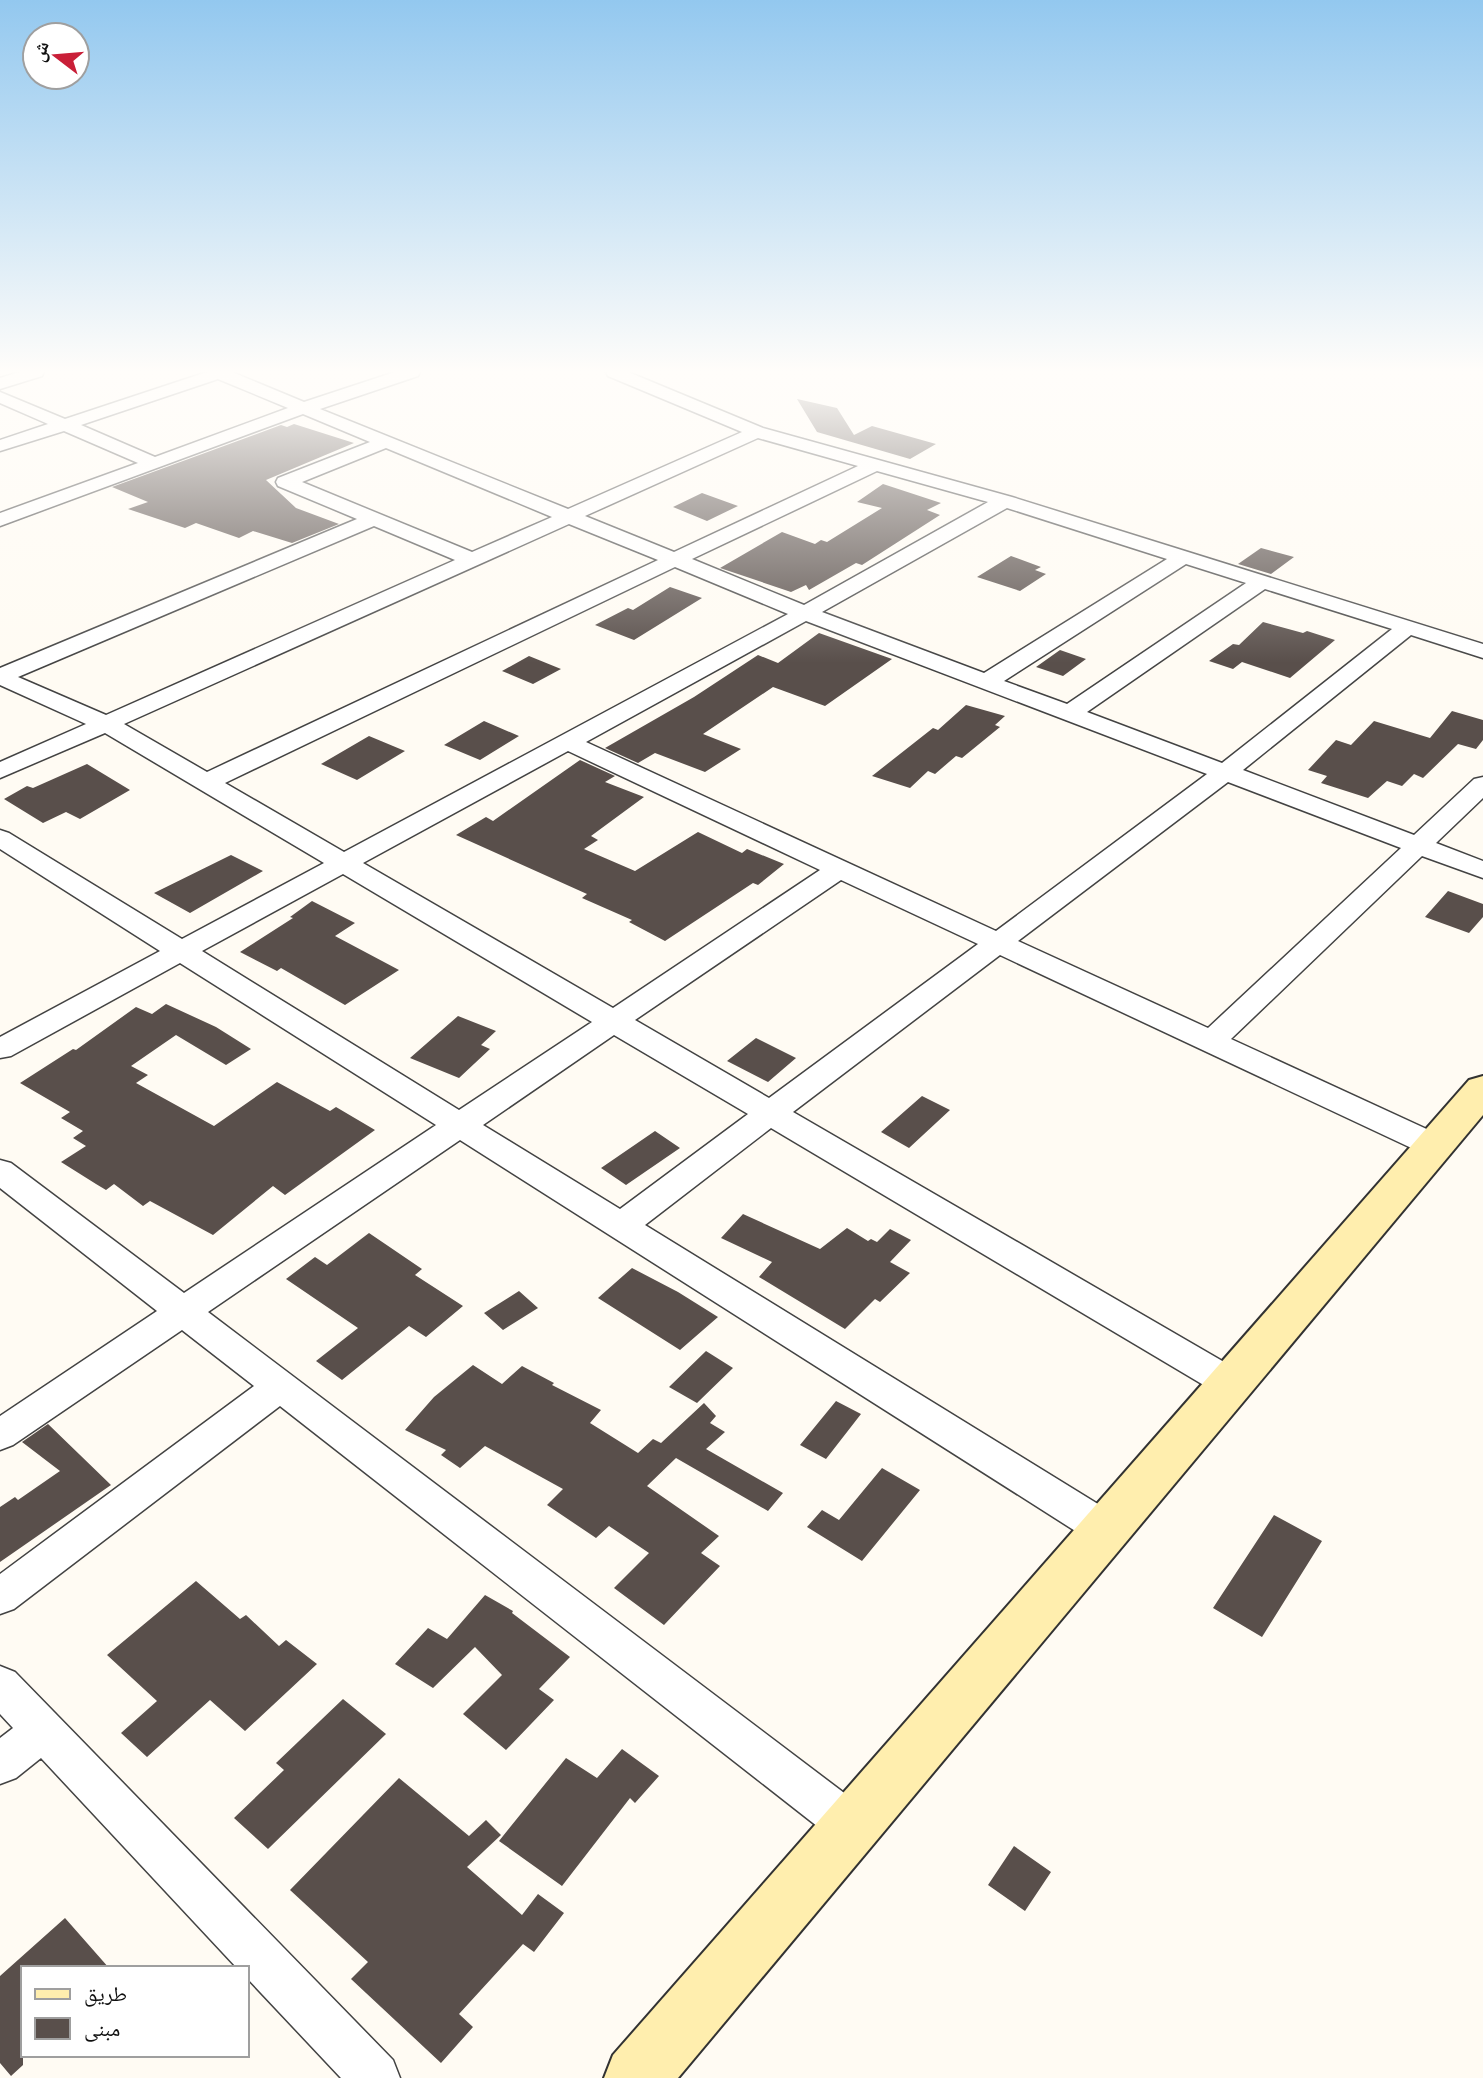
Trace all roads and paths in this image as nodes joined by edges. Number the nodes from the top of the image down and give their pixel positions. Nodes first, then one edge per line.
1 (138, 469) edge
2 (318, 469) edge
3 (452, 469) edge
4 (674, 469) edge
5 (867, 469) edge
6 (889, 469) edge
7 (1004, 501) junction
8 (568, 516) junction
9 (373, 519) junction
10 (0, 520) edge
11 (1184, 557) junction
12 (471, 559) junction
13 (675, 560) junction
14 (1262, 582) junction
15 (805, 613) junction
16 (1407, 628) junction
17 (1483, 652) edge
18 (0, 677) edge
19 (986, 682) junction
20 (1069, 713) junction
21 (105, 723) junction
22 (567, 742) junction
23 (0, 771) edge
24 (1224, 773) junction
25 (206, 782) junction
26 (1483, 784) edge
27 (0, 838) edge
28 (1418, 846) junction
29 (344, 863) junction
30 (839, 869) junction
31 (1483, 870) edge
32 (998, 943) junction
33 (181, 951) junction
34 (613, 1021) junction
35 (1211, 1042) junction
36 (0, 1049) edge
37 (1483, 1089) edge
38 (770, 1113) junction
39 (458, 1125) junction
40 (1433, 1145) junction
41 (0, 1171) edge
42 (620, 1226) junction
43 (182, 1311) junction
44 (1230, 1383) junction
45 (279, 1386) junction
46 (0, 1435) edge
47 (1105, 1530) junction
48 (0, 1597) edge
49 (0, 1685) edge
50 (43, 1730) junction
51 (0, 1764) edge
52 (852, 1826) junction
53 (375, 2078) edge
54 (636, 2078) edge

1 - 10 street
2 - 9 street
3 - 8 street
4 - 8 street
5 - 13 street
6 - 7 street
7 - 11 street
7 - 15 street
8 - 12 street
8 - 13 street
9 - 12 street
9 - 18 street
11 - 14 street
11 - 19 street
12 - 21 street
13 - 15 street
13 - 25 street
14 - 16 street
14 - 20 street
15 - 19 street
15 - 22 street
16 - 17 street
16 - 24 street
18 - 21 street
19 - 20 street
20 - 24 street
21 - 23 street
21 - 25 street
22 - 29 street
22 - 30 street
24 - 28 street
24 - 32 street
25 - 29 street
26 - 28 street
27 - 33 street
28 - 31 street
28 - 35 street
29 - 33 street
29 - 34 street
30 - 32 street
30 - 34 street
32 - 35 street
32 - 38 street
33 - 36 street
33 - 39 street
34 - 38 street
34 - 39 street
35 - 40 street
37 - 40 main road
38 - 42 street
38 - 44 street
39 - 42 street
39 - 43 street
40 - 44 main road
41 - 43 street
42 - 47 street
43 - 45 street
43 - 46 street
44 - 47 main road
45 - 48 street
45 - 52 street
47 - 52 main road
49 - 50 street
50 - 51 street
50 - 53 street
52 - 54 main road

